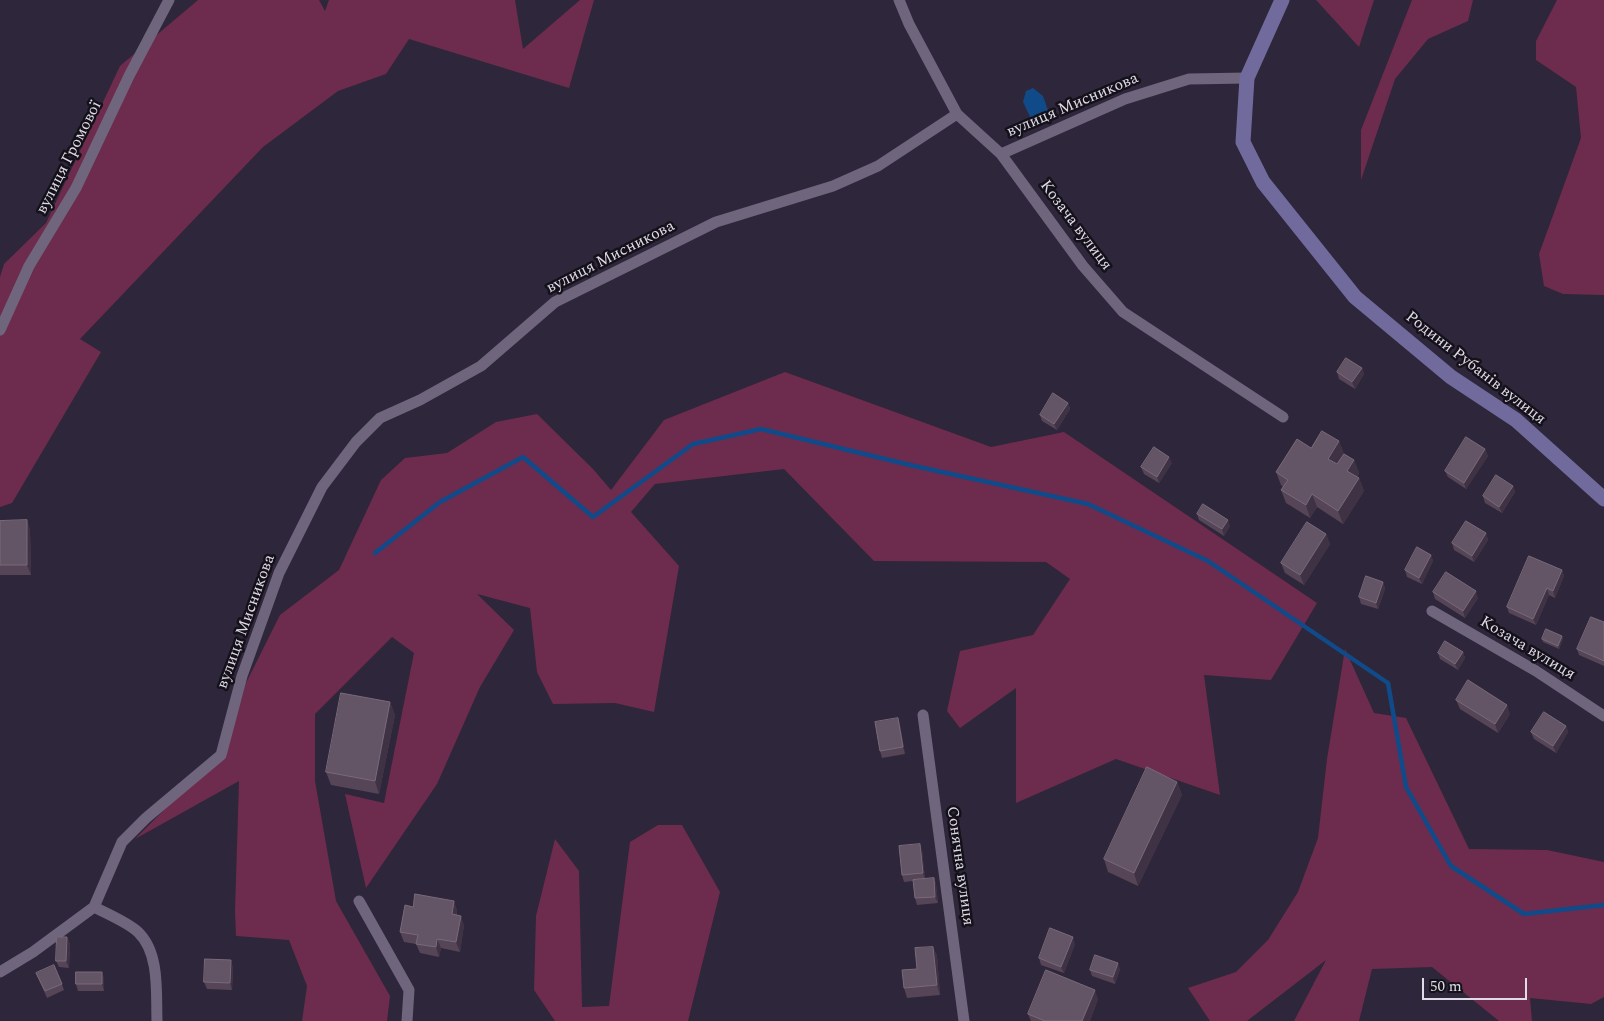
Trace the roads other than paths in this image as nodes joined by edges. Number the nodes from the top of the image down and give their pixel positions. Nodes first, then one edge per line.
1 (169, 0) edge
2 (899, 0) edge
3 (1282, 0) edge
4 (1247, 78) junction
5 (957, 114) junction
6 (1002, 154) junction
7 (0, 330) edge
8 (1283, 417) dead end
9 (1604, 499) edge
10 (1432, 611) dead end
11 (923, 715) dead end
12 (1604, 716) edge
13 (359, 902) dead end
14 (94, 907) junction
15 (0, 972) edge
16 (157, 1021) edge
17 (407, 1021) edge
18 (964, 1021) edge

1 - 7 street, вулиця Громової
2 - 5 street, Козача вулиця
3 - 4 street, Родини Рубанів вулиця
4 - 6 street, вулиця Мисникова
4 - 9 street, Родини Рубанів вулиця
5 - 6 street, Козача вулиця
5 - 14 street, вулиця Мисникова
6 - 8 street, Козача вулиця
10 - 12 street, Козача вулиця
11 - 18 street, Сонячна вулиця
13 - 17 street
14 - 15 street
14 - 16 street

